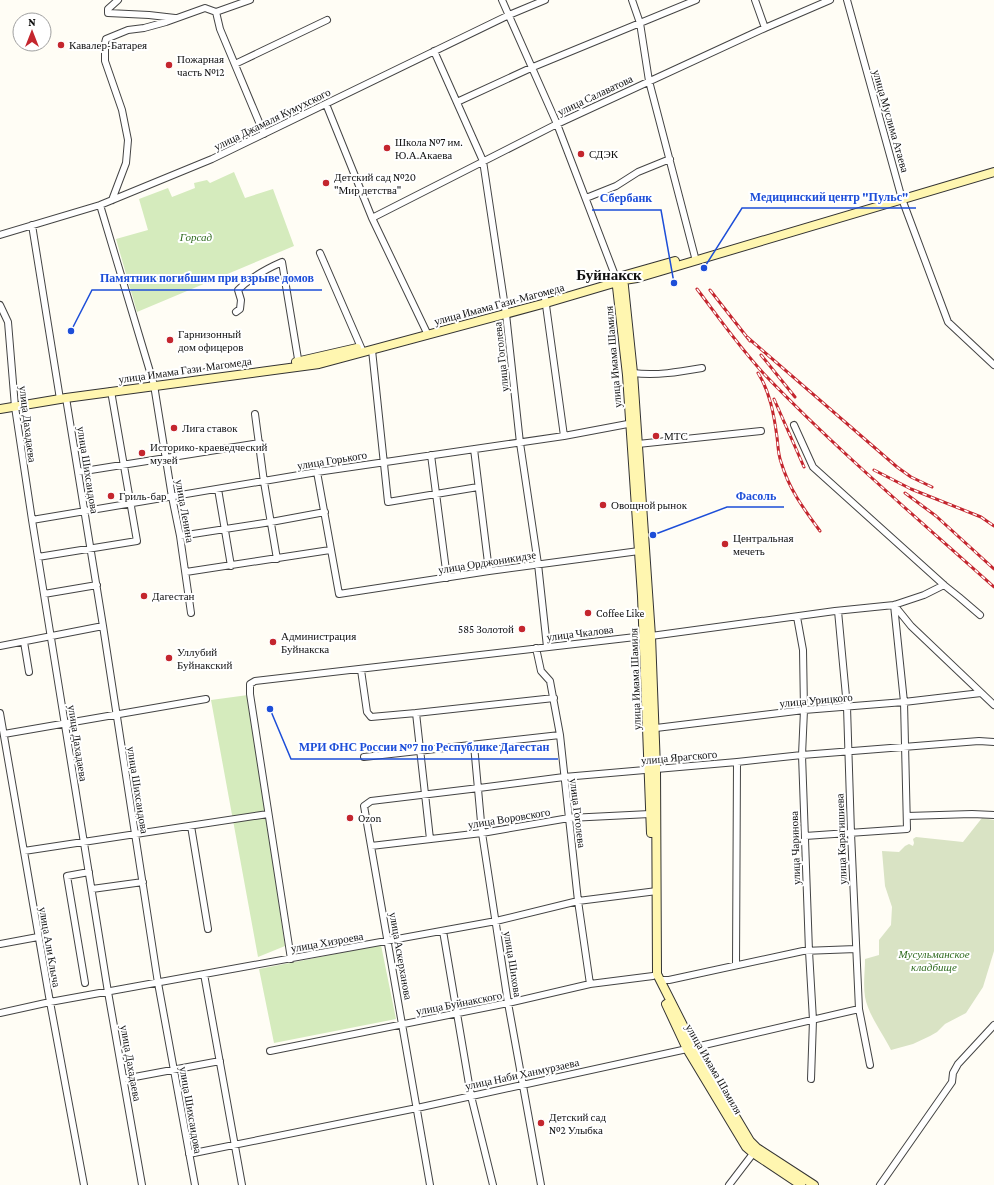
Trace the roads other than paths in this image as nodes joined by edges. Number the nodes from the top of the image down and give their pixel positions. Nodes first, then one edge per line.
1 (118, 0) edge
2 (250, 0) edge
3 (502, 0) edge
4 (545, 0) edge
5 (632, 0) edge
6 (696, 0) edge
7 (755, 0) edge
8 (830, 0) edge
9 (847, 0) edge
10 (216, 12) junction
11 (509, 15) junction
12 (177, 18) junction
13 (327, 20) dead end
14 (640, 23) junction
15 (765, 28) junction
16 (434, 51) junction
17 (235, 64) junction
18 (533, 67) junction
19 (649, 81) junction
20 (457, 102) junction
21 (326, 104) junction
22 (557, 124) junction
23 (264, 134) junction
24 (670, 159) junction
25 (483, 161) junction
26 (994, 172) edge
27 (902, 197) junction
28 (586, 198) junction
29 (112, 200) junction
30 (100, 205) junction
31 (372, 218) junction
32 (32, 225) junction
33 (0, 235) edge
34 (320, 253) dead end
35 (695, 258) junction
36 (620, 279) junction
37 (546, 301) junction
38 (0, 305) edge
39 (505, 311) junction
40 (236, 312) dead end
41 (426, 332) junction
42 (362, 350) junction
43 (372, 350) junction
44 (299, 364) junction
45 (994, 364) edge
46 (702, 368) dead end
47 (633, 373) junction
48 (154, 383) junction
49 (111, 391) junction
50 (62, 397) junction
51 (0, 404) edge
52 (15, 404) junction
53 (0, 409) edge
54 (255, 414) dead end
55 (633, 423) junction
56 (794, 425) dead end
57 (761, 431) dead end
58 (564, 436) junction
59 (260, 443) junction
60 (520, 443) junction
61 (638, 444) junction
62 (474, 449) junction
63 (431, 455) junction
64 (166, 458) junction
65 (383, 462) junction
66 (123, 465) junction
67 (78, 472) junction
68 (317, 472) junction
69 (264, 482) junction
70 (478, 487) junction
71 (218, 489) junction
72 (435, 494) junction
73 (172, 497) junction
74 (130, 504) junction
75 (84, 512) junction
76 (325, 512) junction
77 (32, 520) junction
78 (271, 522) junction
79 (225, 529) junction
80 (180, 536) junction
81 (90, 548) junction
82 (330, 550) junction
83 (639, 551) junction
84 (38, 557) junction
85 (277, 559) junction
86 (538, 564) junction
87 (231, 566) junction
88 (489, 571) junction
89 (186, 572) junction
90 (447, 578) junction
91 (944, 585) junction
92 (97, 586) junction
93 (44, 594) junction
94 (894, 605) junction
95 (838, 611) junction
96 (191, 613) dead end
97 (980, 615) dead end
98 (797, 617) junction
99 (104, 626) junction
100 (51, 636) junction
101 (648, 636) junction
102 (24, 642) junction
103 (0, 646) edge
104 (547, 647) junction
105 (536, 648) junction
106 (361, 670) junction
107 (29, 672) dead end
108 (981, 693) junction
109 (554, 698) junction
110 (206, 699) dead end
111 (904, 702) junction
112 (994, 705) edge
113 (847, 707) junction
114 (804, 710) junction
115 (0, 712) edge
116 (416, 713) junction
117 (116, 714) junction
118 (65, 724) junction
119 (654, 729) junction
120 (4, 734) junction
121 (560, 735) junction
122 (994, 742) edge
123 (474, 745) junction
124 (904, 747) junction
125 (849, 751) junction
126 (420, 752) junction
127 (802, 755) junction
128 (364, 757) dead end
129 (736, 762) junction
130 (652, 769) junction
131 (564, 777) junction
132 (479, 788) junction
133 (425, 795) junction
134 (367, 803) joint
135 (268, 814) junction
136 (650, 814) junction
137 (994, 815) edge
138 (907, 816) junction
139 (569, 818) junction
140 (191, 826) junction
141 (482, 833) junction
142 (851, 833) junction
143 (135, 834) junction
144 (804, 836) junction
145 (430, 839) junction
146 (84, 842) junction
147 (371, 846) junction
148 (24, 850) junction
149 (89, 872) junction
150 (143, 882) junction
151 (92, 889) junction
152 (655, 892) junction
153 (578, 902) junction
154 (496, 921) junction
155 (208, 929) dead end
156 (443, 931) junction
157 (38, 937) junction
158 (388, 941) junction
159 (0, 944) edge
160 (856, 949) junction
161 (809, 951) junction
162 (290, 959) junction
163 (736, 965) junction
164 (204, 974) junction
165 (657, 978) junction
166 (85, 983) dead end
167 (158, 983) junction
168 (590, 984) junction
169 (108, 992) junction
170 (50, 1002) junction
171 (508, 1003) junction
172 (859, 1009) junction
173 (0, 1013) edge
174 (458, 1013) junction
175 (813, 1020) junction
176 (402, 1025) junction
177 (994, 1025) edge
178 (691, 1048) junction
179 (270, 1051) dead end
180 (220, 1061) junction
181 (870, 1065) dead end
182 (174, 1070) junction
183 (811, 1079) dead end
184 (124, 1080) junction
185 (523, 1084) junction
186 (471, 1096) junction
187 (417, 1108) junction
188 (235, 1145) junction
189 (755, 1150) junction
190 (189, 1154) junction
191 (84, 1185) edge
192 (142, 1185) edge
193 (195, 1185) edge
194 (242, 1185) edge
195 (430, 1185) edge
196 (493, 1185) edge
197 (541, 1185) edge
198 (729, 1185) edge
199 (801, 1185) edge
200 (814, 1185) edge
201 (880, 1185) edge

1 - 12 street
2 - 10 street
3 - 11 street, улица Имама Шамиля
4 - 11 street, улица Джамаля Кумухского
5 - 14 street
6 - 14 street
7 - 15 street
8 - 15 street, улица Салаватова
9 - 27 street, улица Муслима Атаева
10 - 12 street
10 - 17 street
11 - 16 street, улица Джамаля Кумухского
11 - 18 street, улица Имама Шамиля
12 - 29 street
13 - 17 street
14 - 18 street
14 - 19 street
15 - 19 street, улица Салаватова
16 - 20 street, улица Гоголева
16 - 21 street, улица Джамаля Кумухского
17 - 23 street
18 - 20 street
18 - 22 street, улица Имама Шамиля
19 - 22 street, улица Салаватова
19 - 24 street
20 - 25 street, улица Гоголева
21 - 23 street, улица Джамаля Кумухского
21 - 31 street
22 - 25 street, улица Салаватова
22 - 28 street, улица Имама Шамиля
23 - 29 street, улица Джамаля Кумухского
24 - 28 street
24 - 35 street
25 - 31 street, улица Салаватова
25 - 39 street, улица Гоголева
26 - 27 main road, улица Имама Гази-Магомеда
27 - 35 main road, улица Имама Гази-Магомеда
27 - 45 street, улица Муслима Атаева
28 - 36 street, улица Имама Шамиля
29 - 30 street, улица Джамаля Кумухского
30 - 32 street, улица Джамаля Кумухского
30 - 48 street, улица Ленина
31 - 41 street
32 - 33 street, улица Джамаля Кумухского
32 - 50 street, улица Шихсаидова
34 - 42 street
35 - 36 main road, улица Имама Гази-Магомеда
36 - 37 main road, улица Имама Гази-Магомеда
36 - 47 main road, улица Имама Шамиля
36 - 55 main road, улица Имама Шамиля
37 - 39 main road, улица Имама Гази-Магомеда
37 - 58 street
38 - 52 street, улица Дахадаева
39 - 41 main road, улица Имама Гази-Магомеда
39 - 60 street, улица Гоголева
40 - 44 street
41 - 42 main road
41 - 43 main road, улица Имама Гази-Магомеда
42 - 43 main road, улица Имама Гази-Магомеда
42 - 44 main road
43 - 65 street
44 - 48 main road
46 - 47 street
47 - 55 main road, улица Имама Шамиля
48 - 49 main road, улица Имама Гази-Магомеда
48 - 50 main road
48 - 64 street, улица Ленина
49 - 50 main road, улица Имама Гази-Магомеда
49 - 66 street
50 - 52 main road, улица Имама Гази-Магомеда
50 - 67 street, улица Шихсаидова
51 - 52 main road
52 - 53 main road, улица Имама Гази-Магомеда
52 - 77 street, улица Дахадаева
54 - 59 street
55 - 58 street, улица Горького
55 - 61 main road, улица Имама Шамиля
55 - 83 main road, улица Имама Шамиля
56 - 91 street
57 - 61 street
58 - 60 street, улица Горького
59 - 64 street
59 - 69 street
60 - 62 street, улица Горького
60 - 86 street, улица Гоголева
61 - 101 main road, улица Имама Шамиля
62 - 63 street, улица Горького
62 - 70 street
63 - 65 street, улица Горького
63 - 72 street
64 - 66 street
64 - 73 street, улица Ленина
65 - 68 street, улица Горького
65 - 72 street
66 - 67 street
66 - 74 street
67 - 75 street, улица Шихсаидова
68 - 69 street, улица Горького
68 - 76 street
69 - 71 street, улица Горького
69 - 78 street
70 - 72 street
70 - 88 street
71 - 73 street, улица Горького
71 - 79 street
72 - 90 street
73 - 74 street, улица Горького
73 - 80 street, улица Ленина
74 - 75 street, улица Горького
74 - 81 street
75 - 77 street, улица Горького
75 - 81 street, улица Шихсаидова
76 - 78 street
76 - 82 street
77 - 84 street, улица Дахадаева
78 - 79 street
78 - 85 street
79 - 80 street
79 - 87 street
80 - 89 street, улица Ленина
81 - 84 street
81 - 92 street, улица Шихсаидова
82 - 85 street
82 - 90 street, улица Орджоникидзе
83 - 86 street, улица Орджоникидзе
83 - 101 main road, улица Имама Шамиля
84 - 93 street, улица Дахадаева
85 - 87 street
86 - 88 street, улица Орджоникидзе
86 - 104 street, улица Гоголева
87 - 89 street
88 - 90 street, улица Орджоникидзе
89 - 96 street, улица Ленина
91 - 94 street, улица Чкалова
91 - 97 street
92 - 93 street
92 - 99 street, улица Шихсаидова
93 - 100 street, улица Дахадаева
94 - 95 street, улица Чкалова
94 - 108 street
94 - 111 street
95 - 98 street, улица Чкалова
95 - 113 street, улица Карагишиева
98 - 101 street, улица Чкалова
98 - 114 street, улица Чаринова
99 - 100 street
99 - 117 street, улица Шихсаидова
100 - 102 street
100 - 118 street, улица Дахадаева
101 - 104 street, улица Чкалова
101 - 119 main road, улица Имама Шамиля
101 - 130 main road, улица Имама Шамиля
102 - 103 street
102 - 107 street
104 - 105 street, улица Чкалова
105 - 106 street, улица Чкалова
105 - 109 street, улица Гоголева
106 - 116 street
106 - 135 street, улица Чкалова
108 - 111 street, улица Урицкого
108 - 112 street
109 - 116 street
109 - 121 street, улица Гоголева
110 - 117 street
111 - 113 street, улица Урицкого
111 - 124 street
113 - 114 street, улица Урицкого
113 - 125 street, улица Карагишиева
114 - 119 street, улица Урицкого
114 - 127 street, улица Чаринова
115 - 120 street, улица Али Клыча
116 - 126 street
117 - 118 street
117 - 143 street, улица Шихсаидова
118 - 120 street
118 - 146 street, улица Дахадаева
119 - 130 main road, улица Имама Шамиля
120 - 148 street, улица Али Клыча
121 - 123 street
121 - 131 street, улица Гоголева
122 - 124 street, улица Ярагского
123 - 126 street
123 - 132 street, улица Шихова
124 - 125 street, улица Ярагского
124 - 138 street
125 - 127 street, улица Ярагского
125 - 142 street, улица Карагишиева
126 - 128 street
126 - 133 street
127 - 129 street, улица Ярагского
127 - 144 street, улица Чаринова
129 - 130 street, улица Ярагского
129 - 163 street
130 - 131 street, улица Ярагского
130 - 136 main road, улица Имама Шамиля
130 - 152 main road, улица Имама Шамиля
131 - 132 street, улица Ярагского
131 - 139 street, улица Гоголева
132 - 133 street, улица Ярагского
132 - 141 street, улица Шихова
133 - 134 street, улица Ярагского
133 - 145 street
134 - 147 street, улица Аскерханова
135 - 140 street
135 - 162 street
136 - 139 street, улица Воровского
136 - 152 main road, улица Имама Шамиля
137 - 138 street
138 - 142 street
139 - 141 street, улица Воровского
139 - 153 street, улица Гоголева
140 - 143 street
140 - 155 street
141 - 145 street, улица Воровского
141 - 154 street, улица Шихова
142 - 144 street
142 - 160 street, улица Карагишиева
143 - 146 street
143 - 150 street, улица Шихсаидова
144 - 161 street, улица Чаринова
145 - 147 street, улица Воровского
146 - 148 street
146 - 149 street, улица Дахадаева
147 - 158 street, улица Аскерханова
148 - 157 street, улица Али Клыча
149 - 151 street, улица Дахадаева
149 - 166 street
150 - 151 street
150 - 167 street, улица Шихсаидова
151 - 169 street, улица Дахадаева
152 - 153 street, улица Хизроева
152 - 165 main road, улица Имама Шамиля
153 - 154 street, улица Хизроева
153 - 168 street, улица Гоголева
154 - 156 street, улица Хизроева
154 - 171 street, улица Шихова
156 - 158 street, улица Хизроева
156 - 174 street
157 - 159 street
157 - 170 street, улица Али Клыча
158 - 162 street, улица Хизроева
158 - 176 street, улица Аскерханова
160 - 161 street, улица Буйнакского
160 - 172 street, улица Карагишиева
161 - 163 street, улица Буйнакского
161 - 175 street, улица Чаринова
162 - 164 street, улица Хизроева
163 - 165 street, улица Буйнакского
164 - 167 street, улица Хизроева
164 - 180 street
165 - 168 street, улица Буйнакского
165 - 178 main road, улица Имама Шамиля
167 - 169 street, улица Хизроева
167 - 182 street, улица Шихсаидова
168 - 171 street, улица Буйнакского
169 - 170 street, улица Хизроева
169 - 184 street, улица Дахадаева
170 - 173 street, улица Хизроева
170 - 191 street, улица Али Клыча
171 - 174 street, улица Буйнакского
171 - 185 street, улица Шихова
172 - 175 street, улица Наби Ханмурзаева
172 - 181 street, улица Карагишиева
174 - 176 street, улица Буйнакского
174 - 186 street
175 - 178 street, улица Наби Ханмурзаева
175 - 183 street, улица Чаринова
176 - 179 street, улица Буйнакского
176 - 187 street, улица Аскерханова
177 - 201 street
178 - 185 street, улица Наби Ханмурзаева
178 - 189 main road, улица Имама Шамиля
180 - 182 street
180 - 188 street
182 - 184 street
182 - 190 street, улица Шихсаидова
184 - 192 street, улица Дахадаева
185 - 186 street, улица Наби Ханмурзаева
185 - 197 street, улица Шихова
186 - 187 street, улица Наби Ханмурзаева
186 - 196 street
187 - 188 street, улица Наби Ханмурзаева
187 - 195 street, улица Аскерханова
188 - 190 street, улица Наби Ханмурзаева
188 - 194 street
189 - 198 street
189 - 199 main road, улица Имама Шамиля
189 - 200 main road, улица Имама Шамиля
190 - 193 street, улица Шихсаидова

